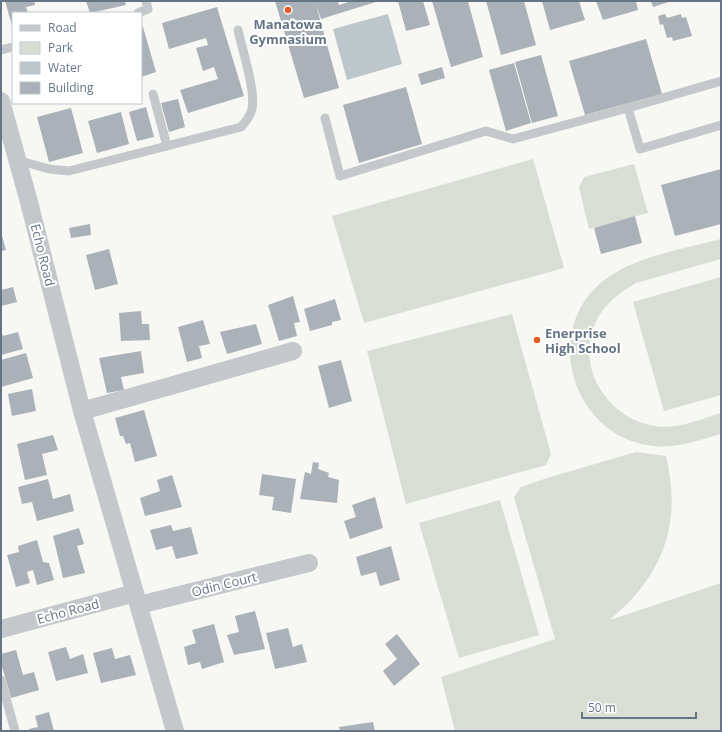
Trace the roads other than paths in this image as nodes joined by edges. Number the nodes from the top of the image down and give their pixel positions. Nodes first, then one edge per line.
1 (146, 1) edge
2 (140, 12) edge
3 (238, 30) dead end
4 (12, 47) edge
5 (1, 50) edge
6 (721, 81) edge
7 (153, 94) dead end
8 (628, 108) junction
9 (2, 111) edge
10 (325, 118) dead end
11 (721, 125) edge
12 (167, 146) junction
13 (18, 160) junction
14 (293, 351) dead end
15 (82, 411) junction
16 (309, 562) dead end
17 (137, 599) junction
18 (1, 629) edge
19 (1, 680) edge
20 (15, 731) edge
21 (175, 731) edge

1 - 2 lane
3 - 12 lane
4 - 5 lane
6 - 8 lane
7 - 12 lane
8 - 10 lane
8 - 11 lane
9 - 13 street, Echo Road
12 - 13 lane
13 - 15 street, Echo Road
14 - 15 street
15 - 17 street, Echo Road
16 - 17 street, Odin Court
17 - 18 street, Echo Road
17 - 21 street, Echo Road
19 - 20 lane

